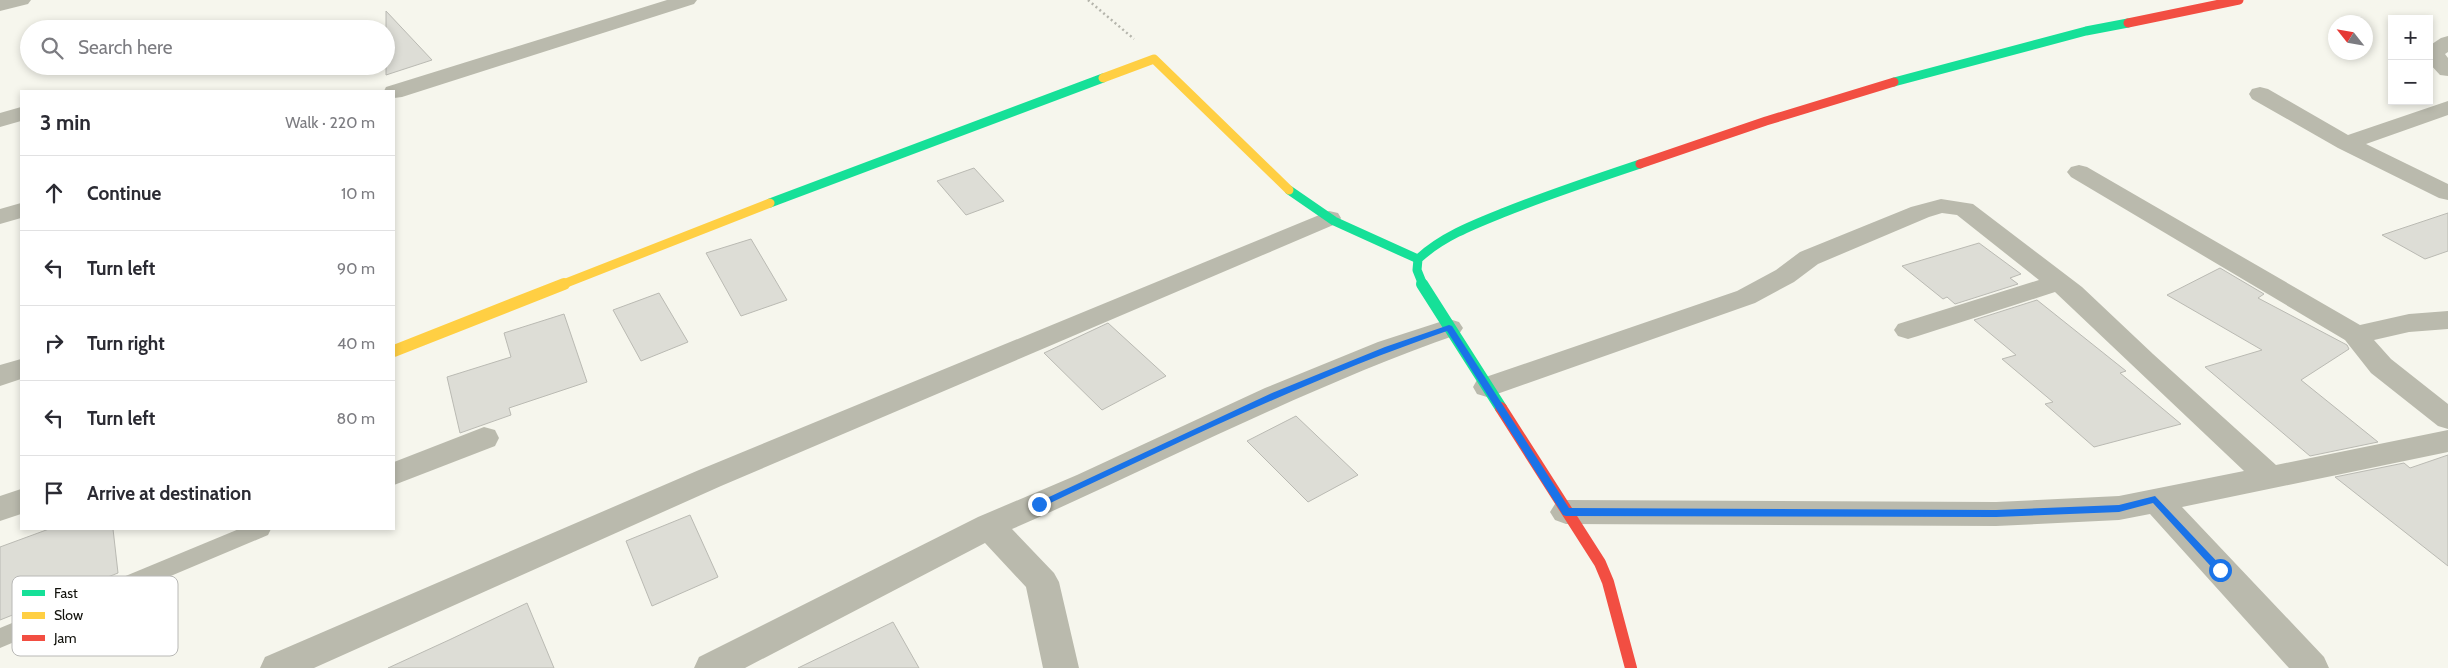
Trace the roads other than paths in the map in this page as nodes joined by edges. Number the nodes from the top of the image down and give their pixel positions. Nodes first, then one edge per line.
1 (21, 0) edge
2 (687, 0) edge
3 (2239, 0) edge
4 (0, 5) edge
5 (2448, 42) edge
6 (2448, 70) edge
7 (395, 92) edge
8 (2260, 94) dead end
9 (2448, 108) edge
10 (20, 114) edge
11 (0, 120) edge
12 (2346, 143) junction
13 (2079, 172) dead end
14 (2448, 192) edge
15 (20, 210) edge
16 (0, 217) edge
17 (1329, 218) junction
18 (1418, 259) junction
19 (2059, 282) junction
20 (2448, 320) edge
21 (1449, 328) junction
22 (1908, 330) dead end
23 (2360, 338) junction
24 (395, 351) edge
25 (20, 368) edge
26 (0, 376) edge
27 (1487, 387) junction
28 (2448, 419) edge
29 (484, 438) dead end
30 (2448, 441) edge
31 (395, 474) edge
32 (2270, 477) junction
33 (2155, 499) junction
34 (20, 500) edge
35 (0, 509) edge
36 (1566, 512) junction
37 (990, 526) junction
38 (258, 530) edge
39 (148, 576) edge
40 (12, 633) edge
41 (0, 638) edge
42 (293, 665) edge
43 (712, 668) edge
44 (1061, 668) edge
45 (1631, 668) edge
46 (2310, 668) edge

1 - 4 street
2 - 7 street
3 - 18 street
5 - 6 street
8 - 12 street
9 - 12 street
10 - 11 street
12 - 14 street
13 - 23 street
15 - 16 street
17 - 18 street
17 - 24 street
17 - 42 street
18 - 21 street
19 - 22 street
19 - 27 street
19 - 32 street
20 - 23 street
21 - 27 street
21 - 37 street
23 - 28 street
25 - 26 street
27 - 36 street
29 - 31 street
30 - 32 street
32 - 33 street
33 - 36 street
33 - 46 street
34 - 35 street
36 - 45 street
37 - 43 street
37 - 44 street
38 - 39 lane
40 - 41 lane

